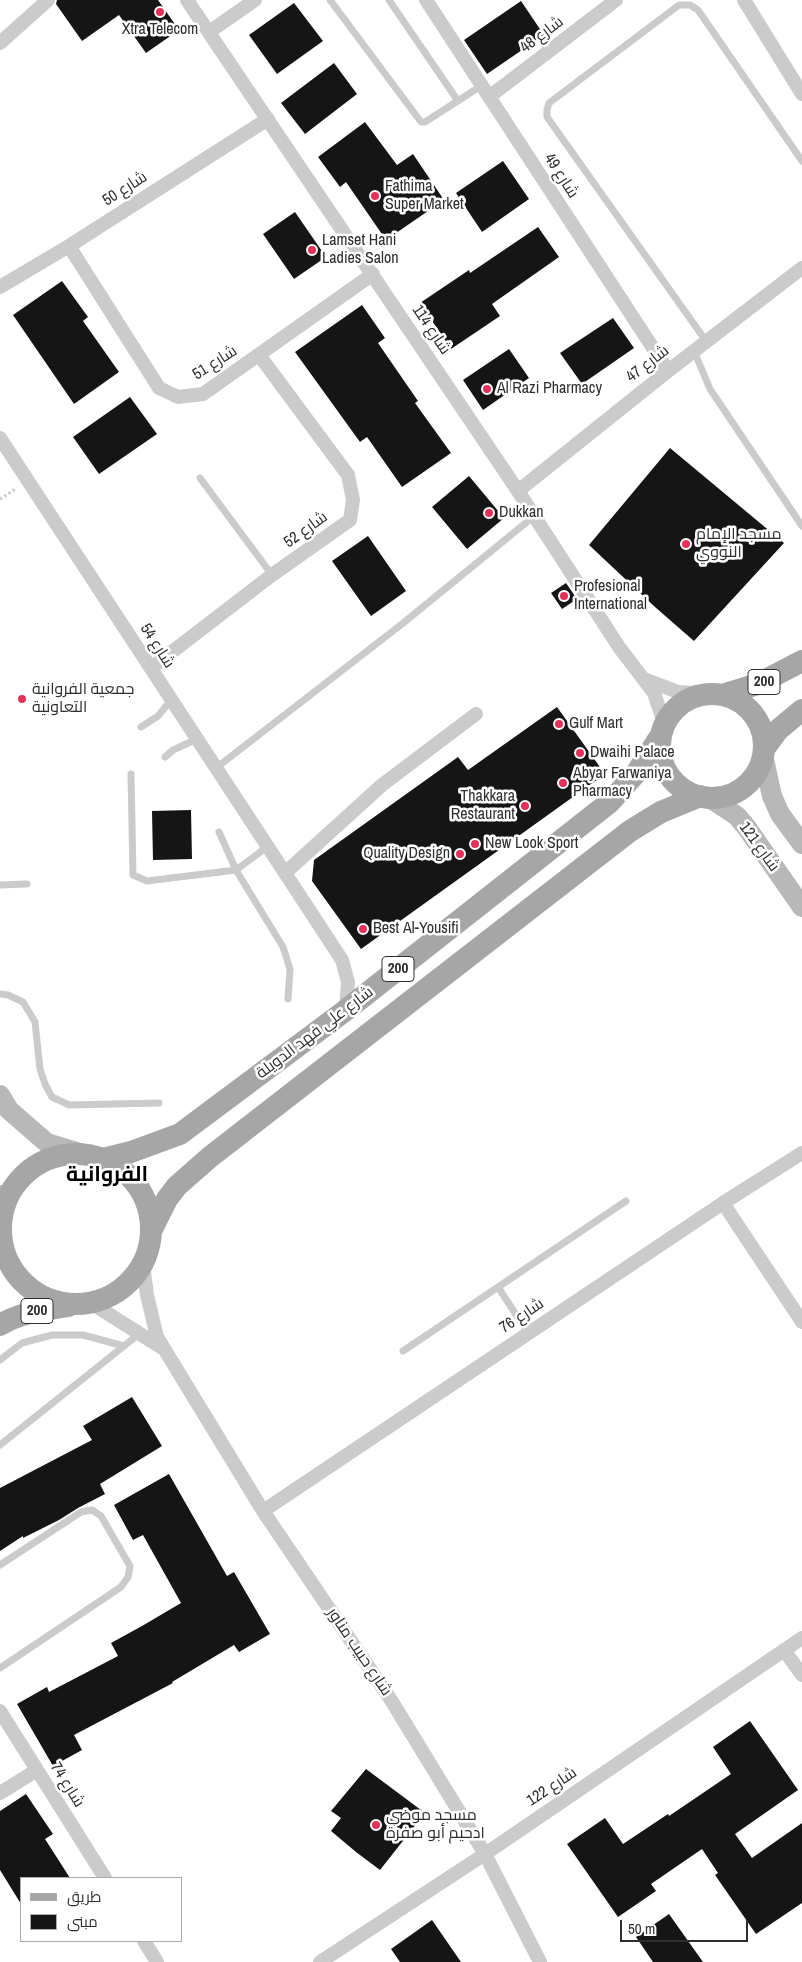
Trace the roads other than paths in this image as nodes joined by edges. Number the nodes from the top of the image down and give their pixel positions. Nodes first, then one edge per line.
1 (48, 0) edge
2 (187, 0) edge
3 (255, 0) edge
4 (330, 0) edge
5 (389, 0) edge
6 (426, 0) edge
7 (616, 0) edge
8 (744, 0) edge
9 (209, 32) junction
10 (0, 43) edge
11 (485, 92) junction
12 (802, 94) edge
13 (458, 102) junction
14 (268, 119) junction
15 (802, 161) edge
16 (69, 246) junction
17 (802, 268) edge
18 (373, 274) junction
19 (0, 287) edge
20 (706, 341) junction
21 (694, 351) junction
22 (259, 355) junction
23 (668, 371) junction
24 (0, 438) edge
25 (200, 478) dead end
26 (518, 491) junction
27 (533, 517) junction
28 (802, 526) edge
29 (272, 575) junction
30 (802, 661) edge
31 (151, 668) junction
32 (644, 679) junction
33 (717, 694) junction
34 (171, 700) junction
35 (802, 710) edge
36 (476, 714) dead end
37 (142, 727) dead end
38 (662, 732) junction
39 (197, 739) junction
40 (763, 752) junction
41 (165, 757) dead end
42 (216, 768) junction
43 (131, 774) dead end
44 (704, 797) junction
45 (219, 832) dead end
46 (802, 844) edge
47 (267, 847) junction
48 (236, 870) junction
49 (285, 873) junction
50 (27, 884) dead end
51 (0, 885) edge
52 (802, 907) edge
53 (0, 994) edge
54 (288, 1000) dead end
55 (346, 1010) junction
56 (0, 1095) edge
57 (158, 1103) dead end
58 (802, 1153) edge
59 (95, 1157) junction
60 (626, 1201) dead end
61 (2, 1202) edge
62 (723, 1203) junction
63 (152, 1229) junction
64 (1, 1241) edge
65 (143, 1264) junction
66 (498, 1287) junction
67 (84, 1303) junction
68 (802, 1322) edge
69 (0, 1325) edge
70 (139, 1334) junction
71 (528, 1334) junction
72 (124, 1346) junction
73 (165, 1350) junction
74 (403, 1351) dead end
75 (0, 1360) edge
76 (0, 1445) edge
77 (263, 1510) junction
78 (0, 1565) edge
79 (802, 1638) edge
80 (784, 1650) junction
81 (0, 1668) edge
82 (802, 1675) edge
83 (0, 1711) edge
84 (36, 1770) junction
85 (0, 1793) edge
86 (485, 1854) junction
87 (103, 1877) edge
88 (145, 1942) edge
89 (157, 1962) edge
90 (320, 1962) edge
91 (540, 1962) edge

1 - 10 street
2 - 9 street, شارع 114
3 - 9 street
4 - 13 lane
5 - 13 lane
6 - 11 street, شارع 49
7 - 11 street, شارع 48
8 - 12 street
9 - 14 street, شارع 114
11 - 13 lane
11 - 23 street, شارع 49
14 - 16 street, شارع 50
14 - 18 street, شارع 114
15 - 20 lane
16 - 19 street, شارع 50
16 - 22 street, شارع 51
17 - 20 street, شارع 47
18 - 22 street, شارع 51
18 - 26 street, شارع 114
20 - 21 street, شارع 47
21 - 23 street, شارع 47
21 - 28 lane
22 - 29 street, شارع 52
23 - 26 street, شارع 47
24 - 31 street, شارع 54
25 - 29 lane
26 - 27 street, شارع 114
27 - 32 street, شارع 114
27 - 42 lane
29 - 31 street, شارع 52
30 - 33 main road, 200
31 - 34 street, شارع 54
32 - 33 street
32 - 38 street, شارع 114
33 - 38 main road, 200
33 - 40 main road, 200
34 - 37 lane
34 - 39 street, شارع 54
35 - 40 main road, 200
36 - 49 street
38 - 44 main road
38 - 55 main road, شارع علي فهد الدويلة / 200
39 - 41 lane
39 - 42 street, شارع 54
40 - 44 main road, 200
40 - 46 street
42 - 47 street, شارع 54
43 - 48 lane
44 - 52 street, شارع 121
44 - 63 main road, شارع علي فهد الدويلة / 200
45 - 48 lane
47 - 48 lane
47 - 49 street, شارع 54
48 - 54 lane
49 - 55 street, شارع 54
50 - 51 lane
53 - 57 lane
55 - 59 main road, شارع علي فهد الدويلة / 200
56 - 59 street
58 - 62 street, شارع 76
59 - 61 main road, 200
59 - 63 main road, 200
60 - 66 lane
61 - 64 main road, 200
62 - 68 street
62 - 71 street, شارع 76
63 - 65 main road, 200
64 - 67 main road, 200
65 - 67 main road, 200
65 - 73 street, شارع حبيب مناور
66 - 71 lane
66 - 74 lane
67 - 69 main road, 200
67 - 70 street, شارع حبيب مناور
70 - 72 lane
70 - 73 street, شارع حبيب مناور
71 - 77 street, شارع 76
72 - 75 lane
72 - 76 lane
73 - 77 street, شارع حبيب مناور
77 - 86 street, شارع حبيب مناور
78 - 81 lane
79 - 80 street, شارع 122
80 - 82 street
80 - 86 street, شارع 122
83 - 84 street, شارع 74
84 - 85 street
84 - 87 street, شارع 74
86 - 90 street, شارع 122
86 - 91 street, شارع حبيب مناور
88 - 89 street

